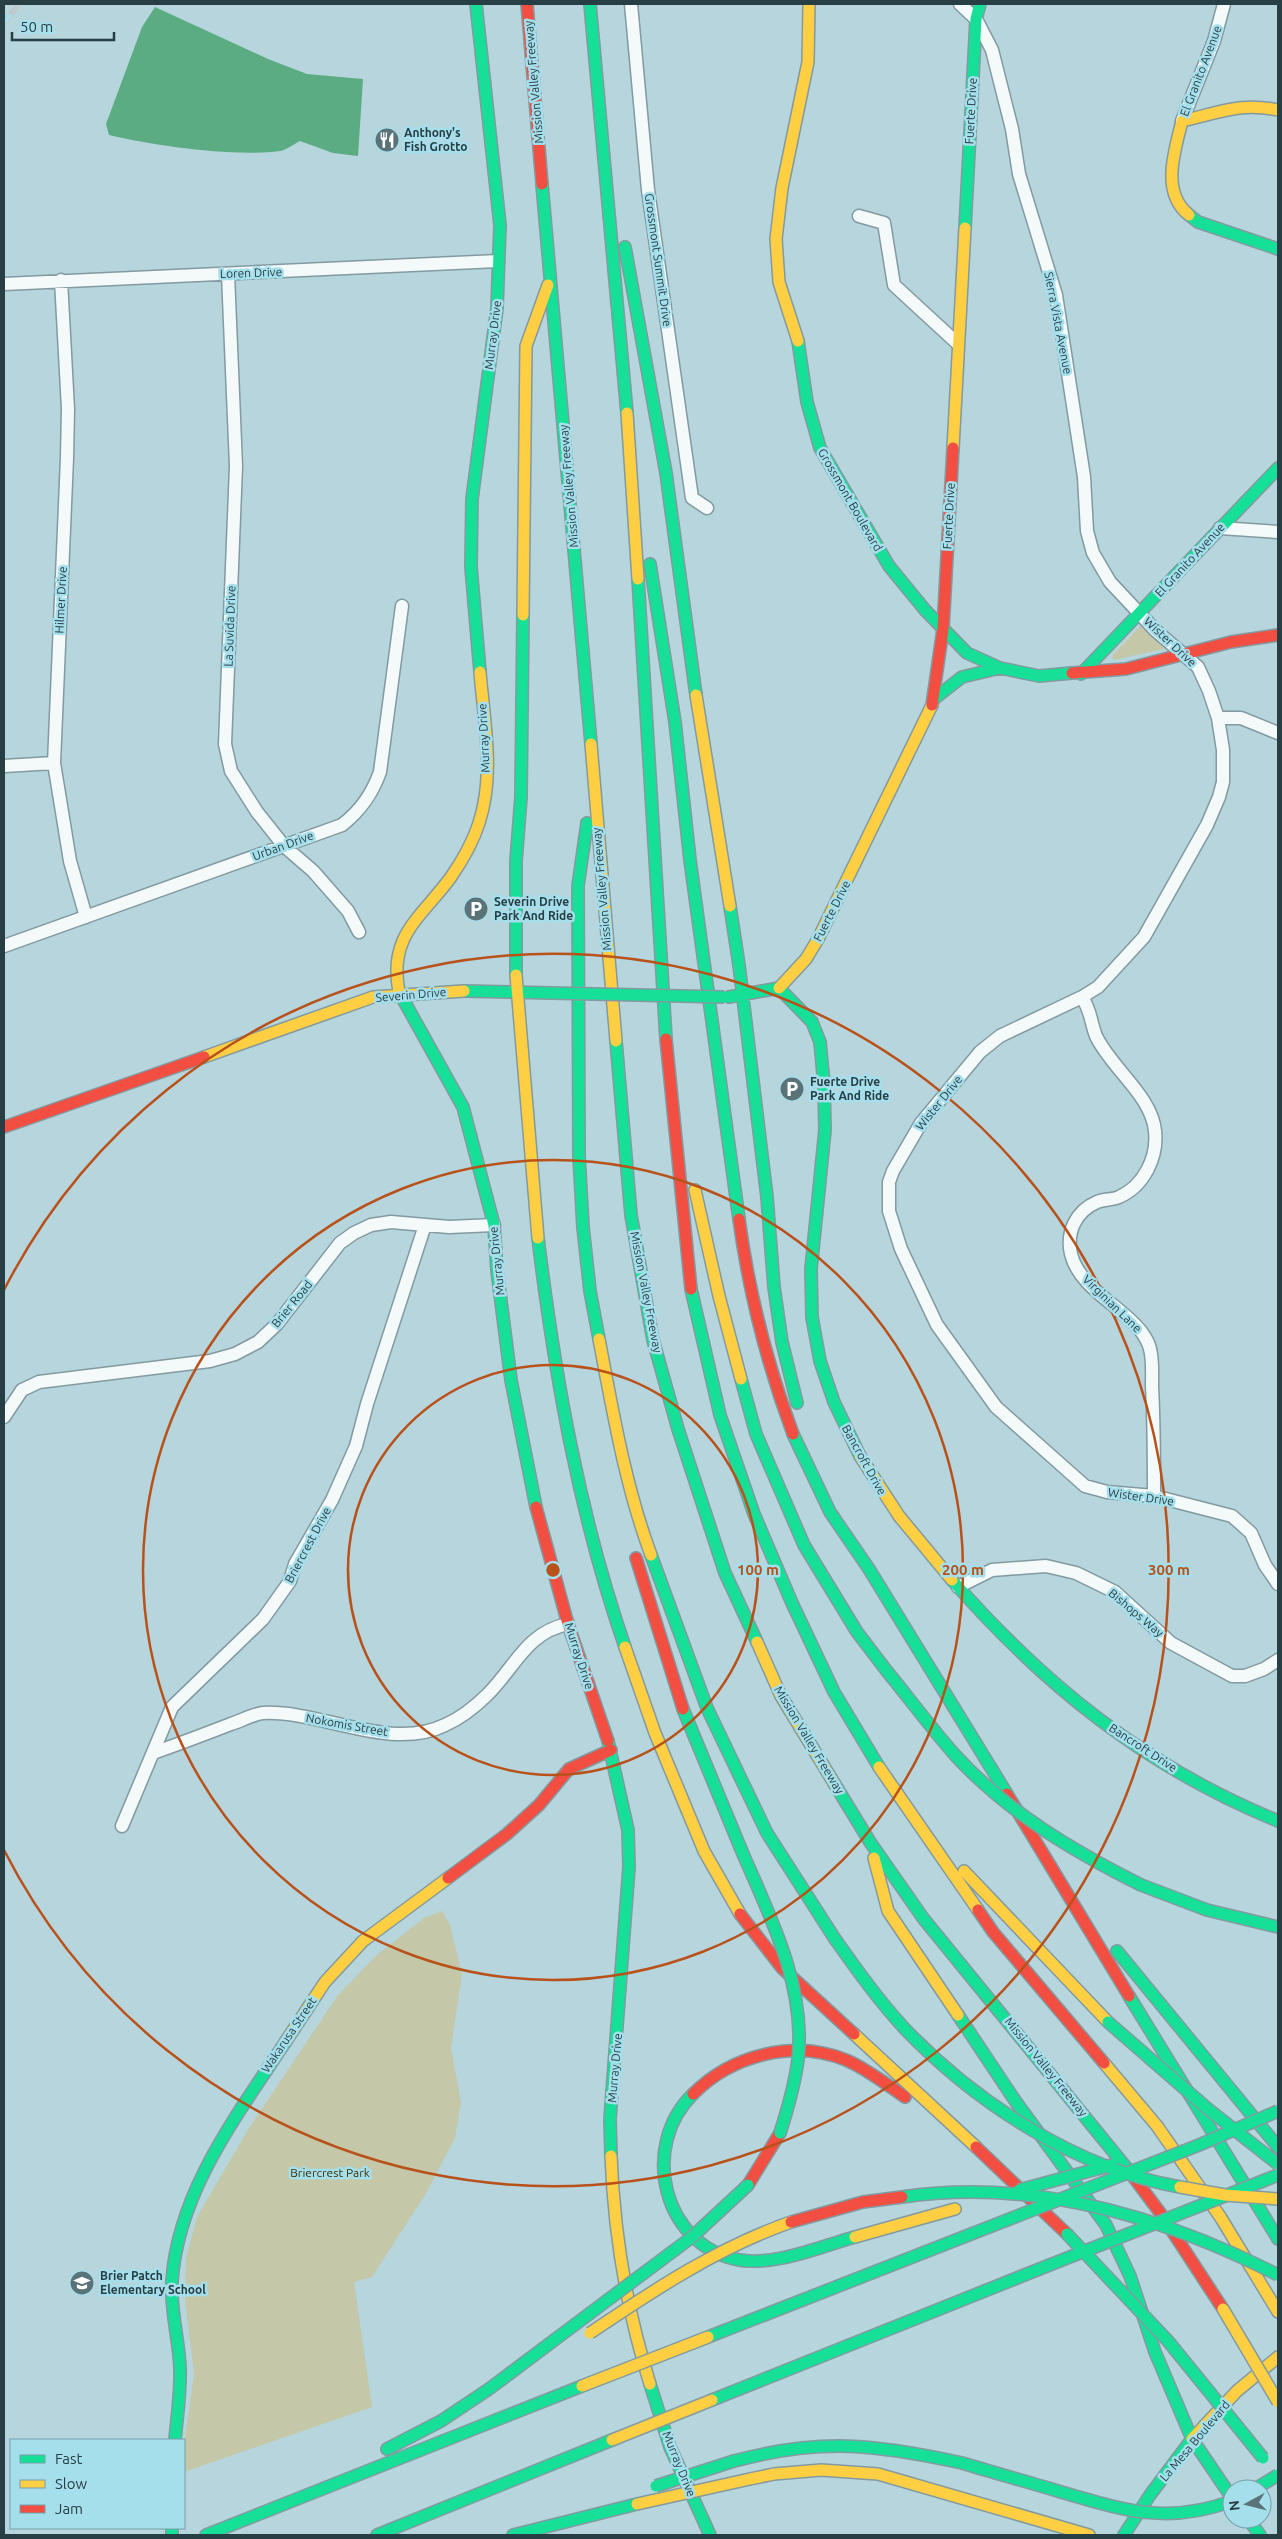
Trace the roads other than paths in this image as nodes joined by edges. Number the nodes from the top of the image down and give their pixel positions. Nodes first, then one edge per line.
1 (476, 4) edge
2 (528, 4) edge
3 (590, 4) edge
4 (631, 4) edge
5 (809, 4) edge
6 (960, 4) edge
7 (980, 4) edge
8 (1224, 4) edge
9 (976, 19) junction
10 (599, 99) junction
11 (1278, 110) edge
12 (1182, 121) junction
13 (859, 216) dead end
14 (1278, 249) edge
15 (498, 260) junction
16 (228, 274) junction
17 (551, 276) junction
18 (61, 280) junction
19 (4, 284) edge
20 (957, 343) junction
21 (628, 419) junction
22 (1278, 468) edge
23 (707, 508) dead end
24 (1220, 528) junction
25 (1278, 532) edge
26 (402, 606) dead end
27 (1139, 613) junction
28 (943, 629) junction
29 (1278, 634) edge
30 (1184, 655) junction
31 (1000, 668) junction
32 (1081, 674) junction
33 (935, 698) junction
34 (1218, 718) junction
35 (1278, 733) edge
36 (54, 763) junction
37 (4, 766) edge
38 (593, 784) junction
39 (284, 846) junction
40 (86, 917) junction
41 (359, 932) dead end
42 (4, 946) edge
43 (779, 988) junction
44 (516, 991) junction
45 (399, 994) junction
46 (744, 995) junction
47 (1082, 997) junction
48 (672, 1094) junction
49 (4, 1126) edge
50 (425, 1225) junction
51 (494, 1225) junction
52 (800, 1414) dead end
53 (4, 1417) edge
54 (804, 1429) dead end
55 (621, 1452) junction
56 (1154, 1496) junction
57 (869, 1569) junction
58 (1278, 1584) edge
59 (958, 1587) junction
60 (568, 1624) junction
61 (1278, 1660) edge
62 (611, 1750) junction
63 (153, 1754) junction
64 (914, 1820) junction
65 (1278, 1821) edge
66 (122, 1826) dead end
67 (1035, 1838) junction
68 (870, 1842) junction
69 (1278, 1927) edge
70 (1278, 2111) edge
71 (1199, 2145) junction
72 (974, 2146) junction
73 (1278, 2147) edge
74 (1278, 2164) edge
75 (1278, 2175) edge
76 (1278, 2190) edge
77 (1278, 2200) edge
78 (1199, 2206) junction
79 (1278, 2239) edge
80 (1278, 2275) edge
81 (1278, 2312) edge
82 (586, 2335) dead end
83 (565, 2347) dead end
84 (1278, 2357) edge
85 (489, 2389) junction
86 (1278, 2402) edge
87 (175, 2439) edge
88 (1192, 2439) junction
89 (1278, 2477) edge
90 (1222, 2484) edge
91 (635, 2499) junction
92 (1222, 2505) edge
93 (279, 2506) junction
94 (206, 2535) edge
95 (377, 2535) edge
96 (513, 2535) edge
97 (710, 2535) edge
98 (1089, 2535) edge
99 (1124, 2535) edge

1 - 15 main road, Murray Drive
2 - 17 main road, Mission Valley Freeway
3 - 10 main road
4 - 23 street, Grossmont Summit Drive
5 - 28 main road, Grossmont Boulevard
6 - 9 street, Sierra Vista Avenue
7 - 9 main road, Fuerte Drive
8 - 12 street, El Granito Avenue
9 - 20 main road, Fuerte Drive
9 - 27 street, Sierra Vista Avenue
10 - 21 main road
10 - 46 main road
11 - 12 main road
12 - 14 main road, El Granito Avenue
13 - 20 street
15 - 16 street, Loren Drive
15 - 45 main road, Murray Drive
16 - 18 street, Loren Drive
16 - 39 street, La Suvida Drive
17 - 38 main road, Mission Valley Freeway
17 - 44 main road
18 - 19 street, Loren Drive
18 - 36 street, Hilmer Drive
20 - 28 main road, Fuerte Drive
21 - 48 main road
21 - 57 main road
22 - 24 main road, El Granito Avenue
24 - 25 street
24 - 27 main road, El Granito Avenue
26 - 39 street, Urban Drive
27 - 30 street, Wister Drive
27 - 32 main road, El Granito Avenue
28 - 31 main road, Grossmont Boulevard
28 - 33 main road, Fuerte Drive
29 - 30 main road, Grossmont Boulevard
30 - 32 main road, Grossmont Boulevard
30 - 34 street, Wister Drive
31 - 32 main road, Grossmont Boulevard
31 - 33 main road
33 - 43 main road, Fuerte Drive
34 - 35 street
34 - 47 street, Wister Drive
36 - 37 street
36 - 40 street, Hilmer Drive
38 - 55 main road
38 - 68 main road, Mission Valley Freeway
39 - 40 street, Urban Drive
39 - 41 street, La Suvida Drive
40 - 42 street, Urban Drive
43 - 46 main road, Severin Drive
43 - 59 main road, Bancroft Drive
44 - 45 main road, Severin Drive
44 - 46 main road, Severin Drive, bridge
44 - 72 main road
45 - 49 main road, Severin Drive
45 - 51 main road, Murray Drive
46 - 52 main road
47 - 56 street, Virginian Lane
47 - 56 street, Wister Drive
48 - 64 main road
48 - 69 main road, bridge
50 - 51 street, Brier Road
50 - 53 street, Brier Road
50 - 63 street, Briercrest Drive
51 - 60 main road, Murray Drive
54 - 57 main road
55 - 77 main road, bridge
55 - 85 main road, bridge
56 - 58 street, Wister Drive
57 - 67 main road
59 - 61 street, Bishops Way
59 - 65 main road, Bancroft Drive
60 - 62 main road, Murray Drive
60 - 63 street, Nokomis Street
62 - 87 main road, Wakarusa Street
62 - 97 main road, Murray Drive
63 - 66 street, Briercrest Drive
64 - 74 main road, bridge
64 - 81 main road
67 - 73 main road
67 - 79 main road
68 - 86 main road, Mission Valley Freeway, bridge
68 - 88 main road
70 - 71 main road, bridge
71 - 72 main road, bridge
71 - 93 main road, bridge
72 - 89 main road, bridge
75 - 78 main road, bridge
76 - 78 main road, bridge
78 - 95 main road, bridge
80 - 82 main road, bridge
83 - 85 main road
84 - 88 main road, La Mesa Boulevard
85 - 93 main road
88 - 90 main road
88 - 99 main road, La Mesa Boulevard
91 - 92 main road, bridge
91 - 96 main road
91 - 98 main road, bridge
93 - 94 main road

